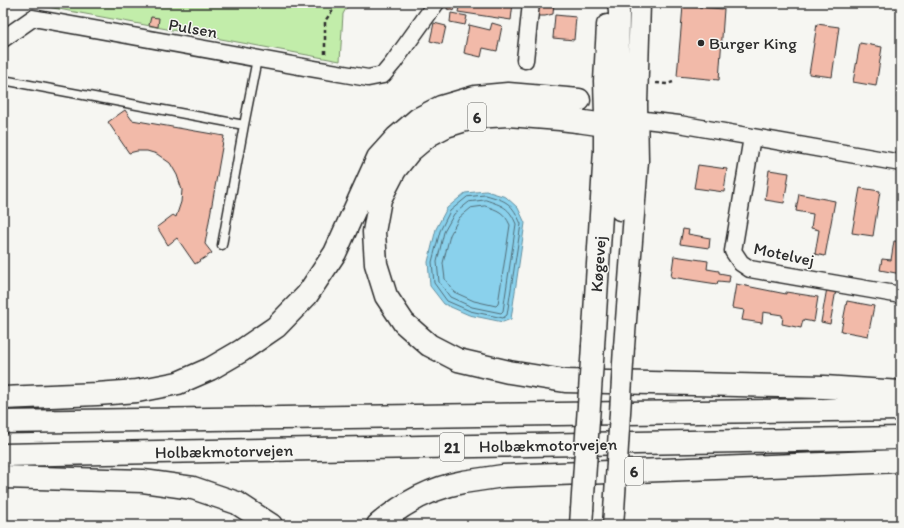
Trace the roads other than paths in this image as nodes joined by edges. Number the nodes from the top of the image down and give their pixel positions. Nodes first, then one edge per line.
1 (436, 3) edge
2 (531, 3) edge
3 (608, 3) edge
4 (618, 3) edge
5 (640, 3) edge
6 (3, 38) edge
7 (257, 59) junction
8 (525, 60) dead end
9 (3, 80) edge
10 (605, 103) junction
11 (578, 111) junction
12 (637, 119) junction
13 (244, 124) junction
14 (611, 124) junction
15 (752, 137) junction
16 (901, 163) edge
17 (222, 244) dead end
18 (628, 290) junction
19 (901, 295) edge
20 (901, 392) edge
21 (3, 398) edge
22 (901, 409) edge
23 (3, 422) edge
24 (901, 438) edge
25 (3, 455) edge
26 (901, 461) edge
27 (3, 477) edge
28 (582, 518) edge
29 (613, 518) edge
30 (271, 525) edge
31 (378, 525) edge

1 - 7 street, Pulsen
2 - 8 street
3 - 10 street, Køgevej
4 - 12 street
5 - 12 street, Køgevej
6 - 7 street, Pulsen
7 - 13 lane
9 - 13 lane
10 - 11 street
10 - 12 street
10 - 14 street, Køgevej
11 - 14 main road, 6
11 - 20 main road, 6
11 - 21 main road
12 - 14 main road
12 - 15 street
12 - 18 street, Køgevej
13 - 17 lane
14 - 18 street
14 - 28 main road, Køgevej, bridge
15 - 16 street
15 - 19 street, Motelvej
18 - 29 street, Køgevej, bridge
22 - 23 main road, Holbækmotorvejen / 21
24 - 25 main road, Holbækmotorvejen / 21
26 - 31 main road, 6
27 - 30 main road

